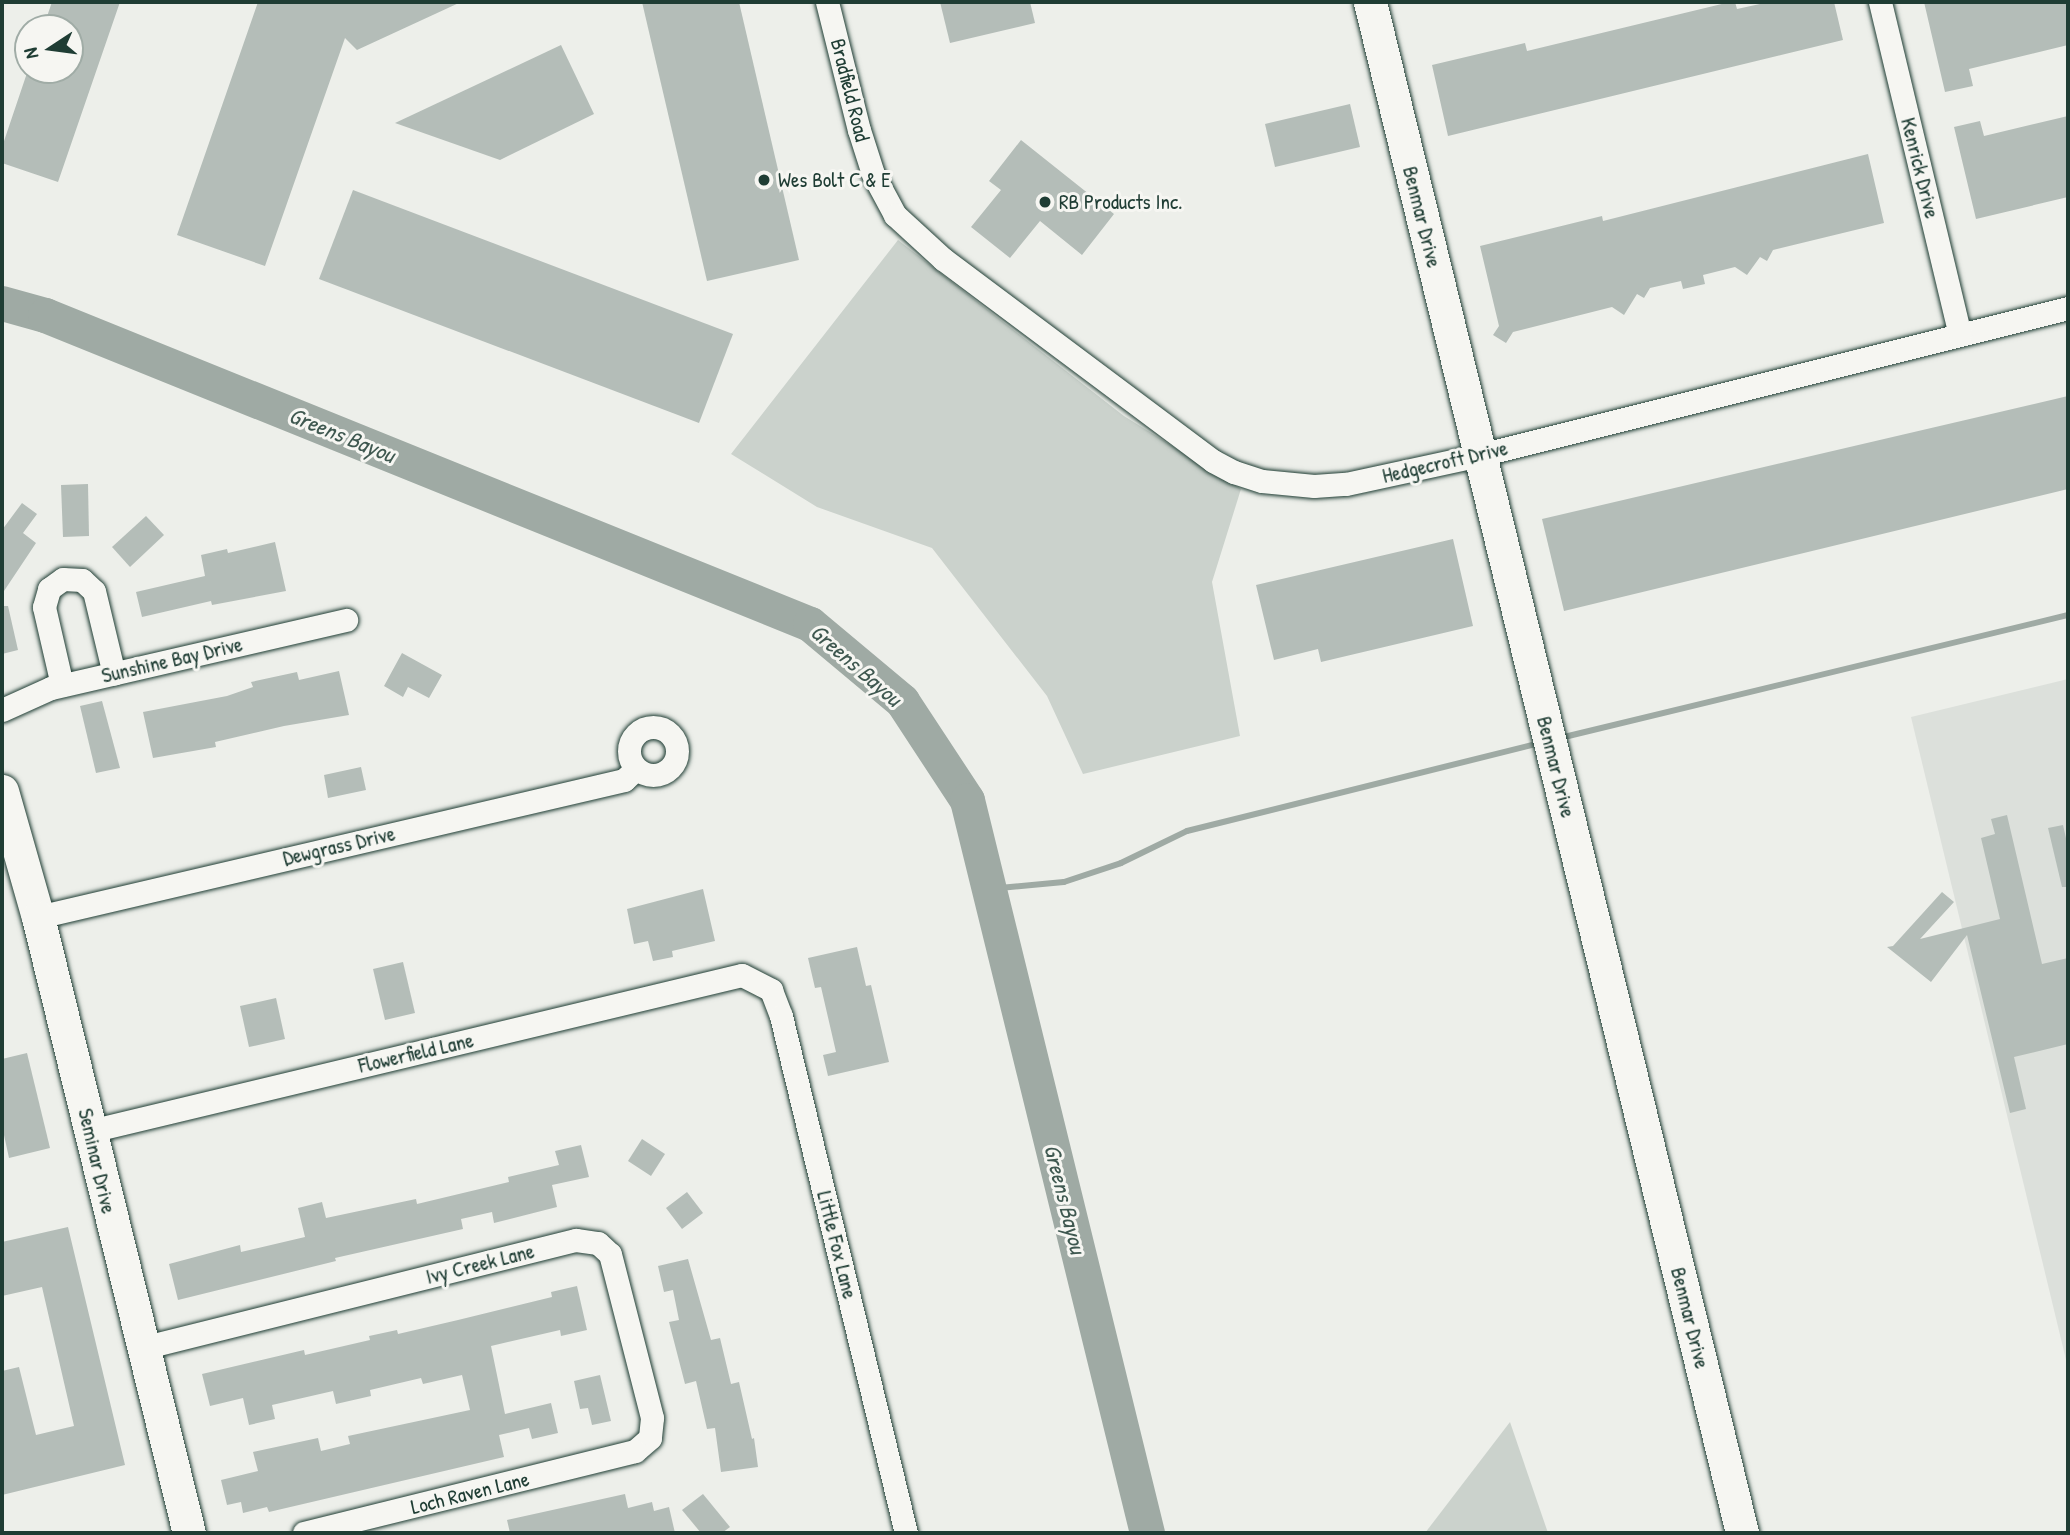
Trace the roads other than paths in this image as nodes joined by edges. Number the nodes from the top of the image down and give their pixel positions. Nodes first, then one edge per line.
1 (827, 2) edge
2 (1370, 2) edge
3 (1880, 2) edge
4 (895, 215) joint
5 (2068, 308) edge
6 (1961, 335) junction
7 (1480, 455) junction
8 (346, 620) dead end
9 (114, 674) junction
10 (62, 685) junction
11 (2, 710) edge
12 (636, 769) dead end
13 (2, 791) edge
14 (38, 917) junction
15 (742, 975) joint
16 (90, 1131) junction
17 (142, 1348) junction
18 (635, 1451) joint
19 (189, 1533) edge
20 (304, 1533) edge
21 (906, 1533) edge
22 (1742, 1533) edge

1 - 4 street, Bradfield Road
2 - 7 street, Benmar Drive
3 - 6 street, Kenrick Drive
4 - 7 street, Hedgecroft Drive
5 - 6 street, Hedgecroft Drive
6 - 7 street, Hedgecroft Drive
7 - 22 street, Benmar Drive
8 - 9 street, Sunshine Bay Drive
9 - 10 street, Sunshine Bay Drive
9 - 10 street
10 - 11 street, Sunshine Bay Drive
12 - 14 street, Dewgrass Drive
13 - 14 street, Seminar Drive
14 - 16 street, Seminar Drive
15 - 16 street, Flowerfield Lane
15 - 21 street, Little Fox Lane
16 - 17 street, Seminar Drive
17 - 18 street, Ivy Creek Lane
17 - 19 street, Seminar Drive
18 - 20 street, Loch Raven Lane

